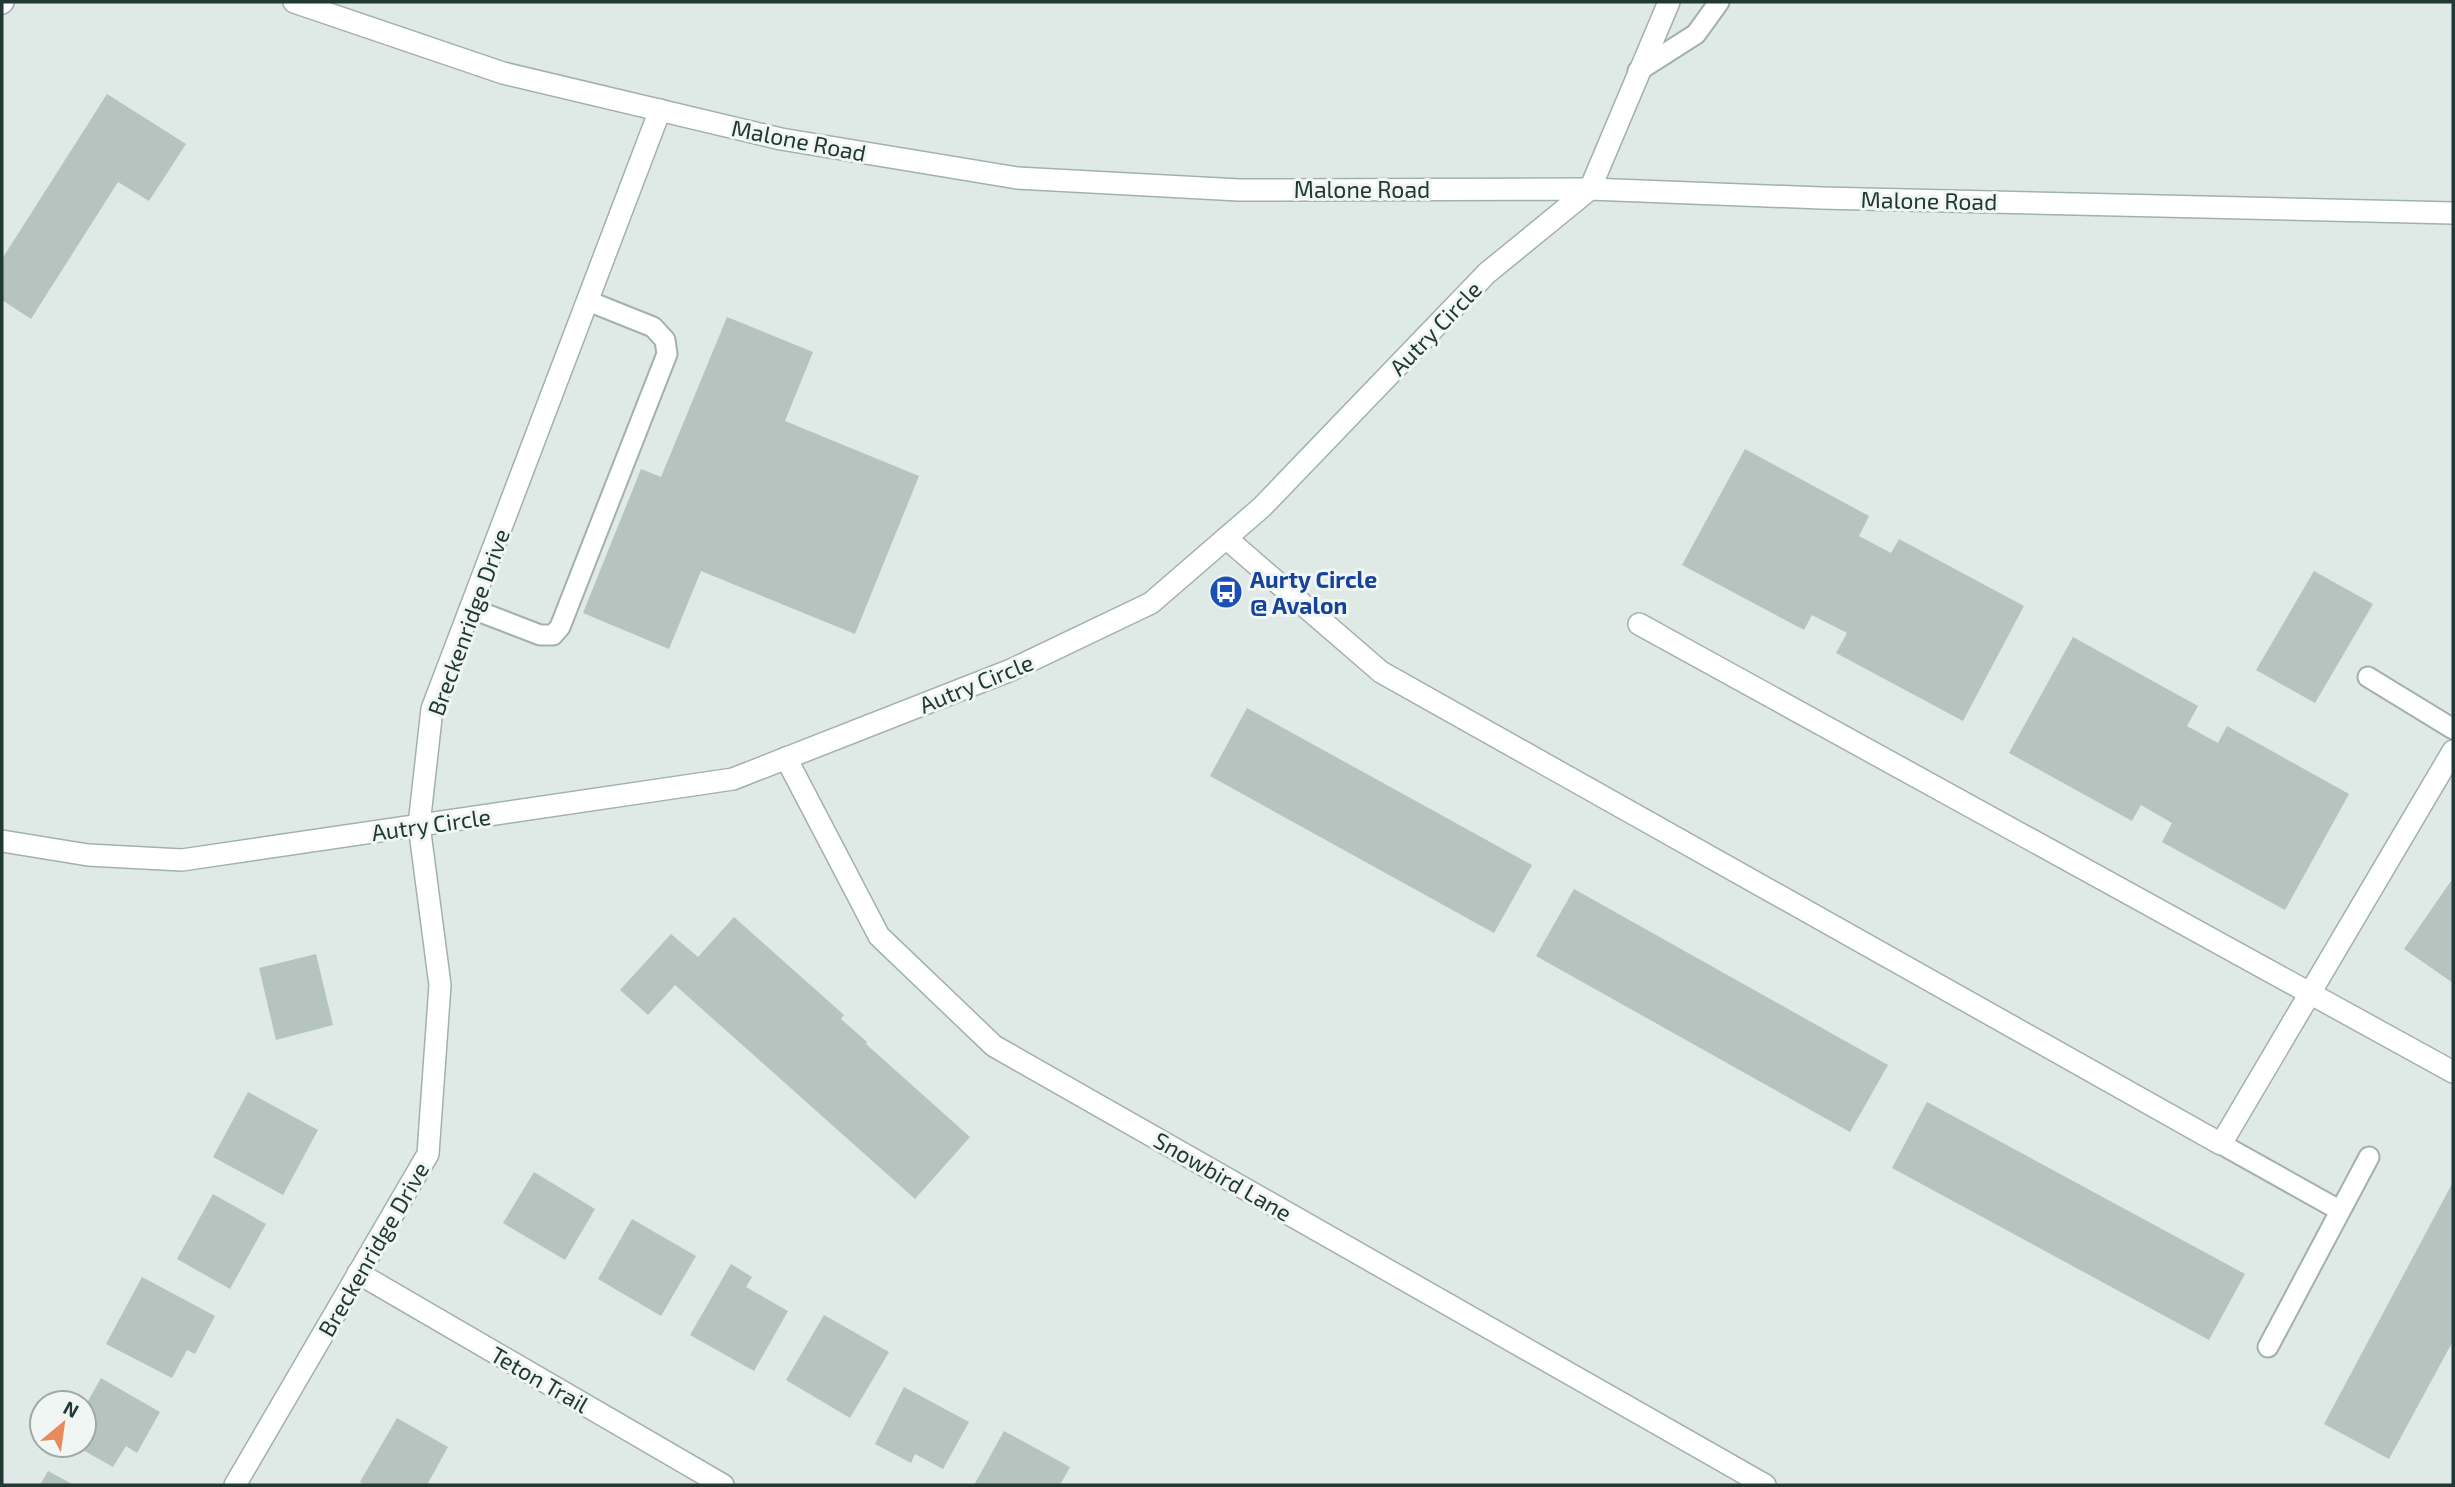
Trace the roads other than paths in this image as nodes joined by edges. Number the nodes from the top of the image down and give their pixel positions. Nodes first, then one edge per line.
1 (294, 2) edge
2 (1669, 2) edge
3 (1719, 2) edge
4 (1638, 71) junction
5 (660, 110) junction
6 (1590, 189) junction
7 (2453, 213) edge
8 (588, 301) junction
9 (1226, 538) junction
10 (470, 608) junction
11 (1639, 624) dead end
12 (2368, 677) dead end
13 (2453, 729) edge
14 (2453, 751) edge
15 (786, 758) junction
16 (419, 825) junction
17 (2, 841) edge
18 (2311, 994) junction
19 (2453, 1072) edge
20 (2221, 1144) junction
21 (2369, 1157) dead end
22 (2339, 1210) junction
23 (358, 1273) junction
24 (2268, 1347) dead end
25 (235, 1485) edge
26 (723, 1485) edge
27 (1765, 1485) edge

1 - 5 street, Malone Road
2 - 4 street, Autry Circle
3 - 4 lane
4 - 6 street, Autry Circle
5 - 6 street, Malone Road
5 - 8 street, Breckenridge Drive
6 - 7 street, Malone Road
6 - 9 street, Autry Circle
8 - 10 street, Breckenridge Drive
8 - 10 lane
9 - 15 street, Autry Circle
9 - 20 street
10 - 16 street, Breckenridge Drive
11 - 18 street
12 - 13 lane
14 - 18 street
15 - 16 street, Autry Circle
15 - 27 street, Snowbird Lane
16 - 17 street, Autry Circle
16 - 23 street, Breckenridge Drive
18 - 19 street
18 - 20 street
20 - 22 lane
21 - 22 lane
22 - 24 lane
23 - 25 street, Breckenridge Drive
23 - 26 street, Teton Trail

